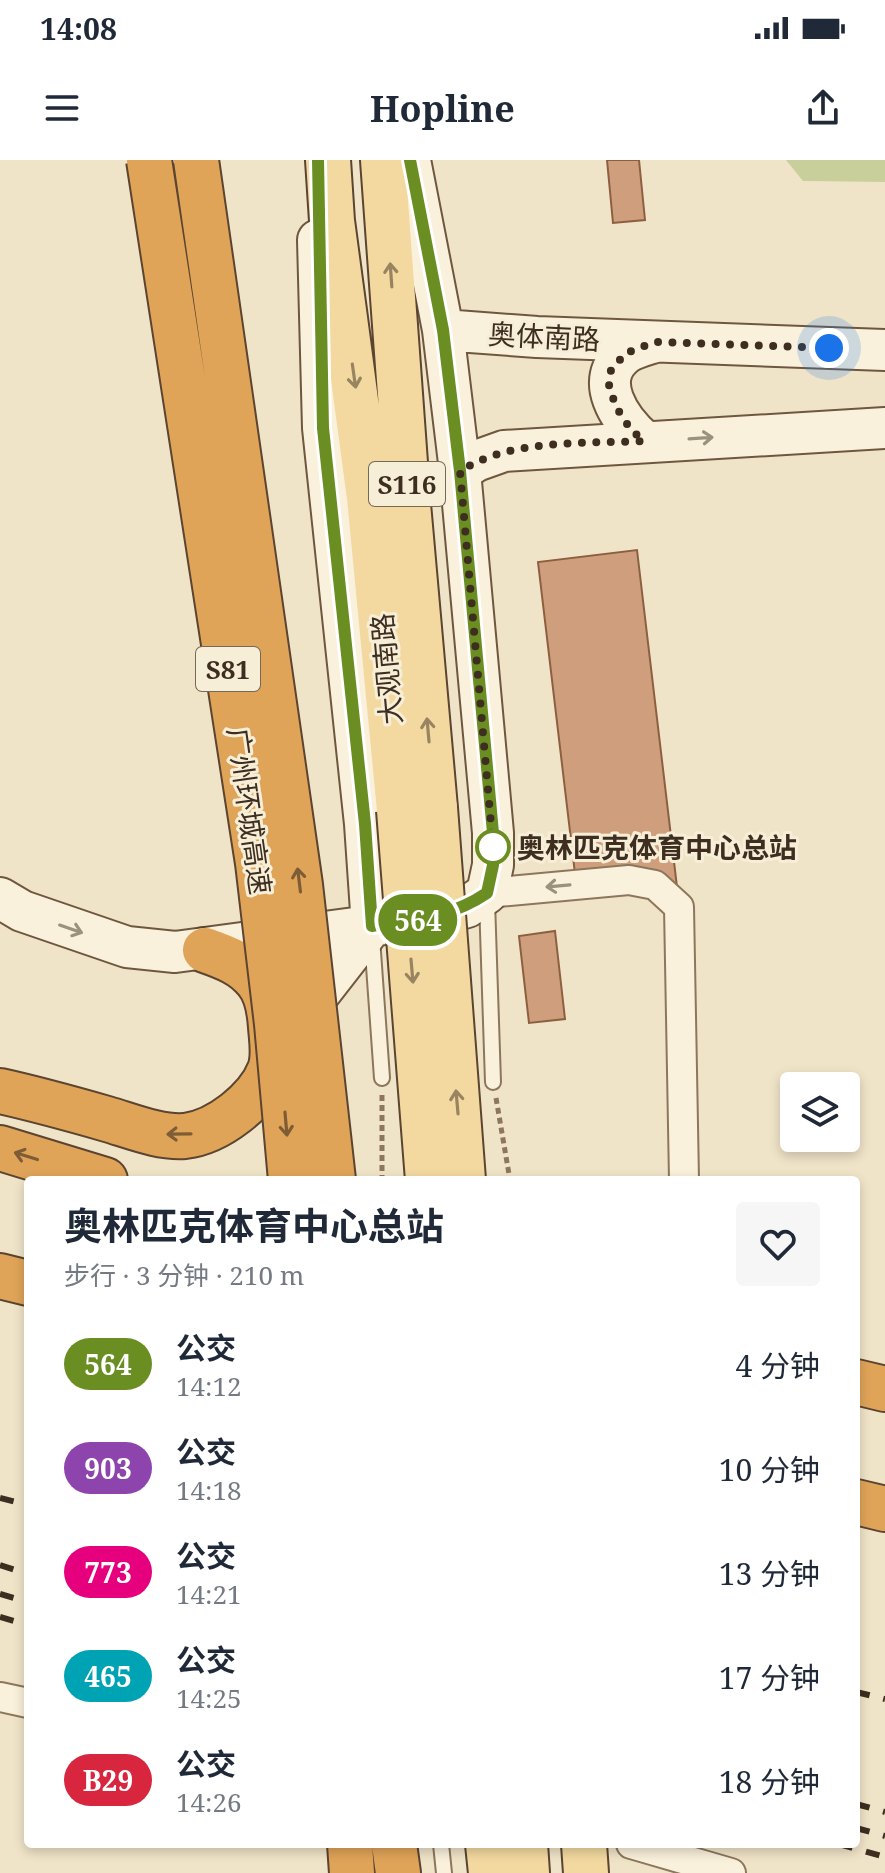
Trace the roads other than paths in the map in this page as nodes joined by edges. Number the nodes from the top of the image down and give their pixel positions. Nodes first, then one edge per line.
1 (127, 160) edge
2 (149, 160) edge
3 (196, 160) edge
4 (215, 160) edge
5 (318, 160) edge
6 (328, 160) edge
7 (383, 160) edge
8 (410, 160) edge
9 (443, 330) junction
10 (655, 342) junction
11 (885, 350) edge
12 (885, 428) edge
13 (644, 441) junction
14 (460, 471) junction
15 (286, 783) junction
16 (417, 809) junction
17 (487, 893) junction
18 (0, 898) edge
19 (372, 926) junction
20 (205, 950) junction
21 (275, 1039) junction
22 (382, 1078) road end
23 (493, 1082) road end
24 (0, 1091) edge
25 (0, 1148) edge
26 (92, 1176) edge
27 (291, 1176) edge
28 (333, 1176) edge
29 (428, 1176) edge
30 (463, 1176) edge
31 (684, 1176) edge
32 (0, 1276) edge
33 (24, 1282) edge
34 (860, 1383) edge
35 (885, 1389) edge
36 (860, 1503) edge
37 (885, 1509) edge
38 (0, 1697) edge
39 (24, 1702) edge
40 (350, 1848) edge
41 (395, 1848) edge
42 (441, 1848) edge
43 (488, 1848) edge
44 (525, 1848) edge
45 (584, 1848) edge
46 (645, 1848) edge
47 (352, 1873) edge
48 (398, 1873) edge
49 (444, 1873) edge
50 (491, 1873) edge
51 (527, 1873) edge
52 (586, 1873) edge
53 (731, 1873) edge

1 - 21 highway, bridge
2 - 21 highway, 广州环城高速 / S81, bridge
3 - 15 highway, 广州环城高速 / S81, bridge
4 - 15 highway, bridge
5 - 19 street
6 -> 16 main road, 大观南路 / S116
16 -> 7 main road, 大观南路 / S116
8 - 9 street
9 - 10 street, 奥体南路
9 - 14 street
10 - 11 street, 奥体南路
10 - 13 street
13 -> 12 street
13 - 14 street
14 - 17 street
28 -> 15 highway, 广州环城高速 / S81, bridge
16 -> 29 main road, 大观南路 / S116, bridge
30 -> 16 main road, 大观南路 / S116, bridge
17 - 19 street
17 - 23 lane
31 -> 17 street
18 -> 20 street
19 - 20 street
19 - 21 street
19 - 22 lane
20 - 21 highway
21 -> 24 highway
21 -> 27 highway, 广州环城高速 / S81, bridge
26 -> 25 highway
32 - 33 highway
34 - 35 highway
36 - 37 highway
38 - 39 street
40 - 47 highway
41 - 48 highway
42 - 49 lane
43 - 50 main road
44 - 51 main road
45 - 52 main road
46 - 53 street

